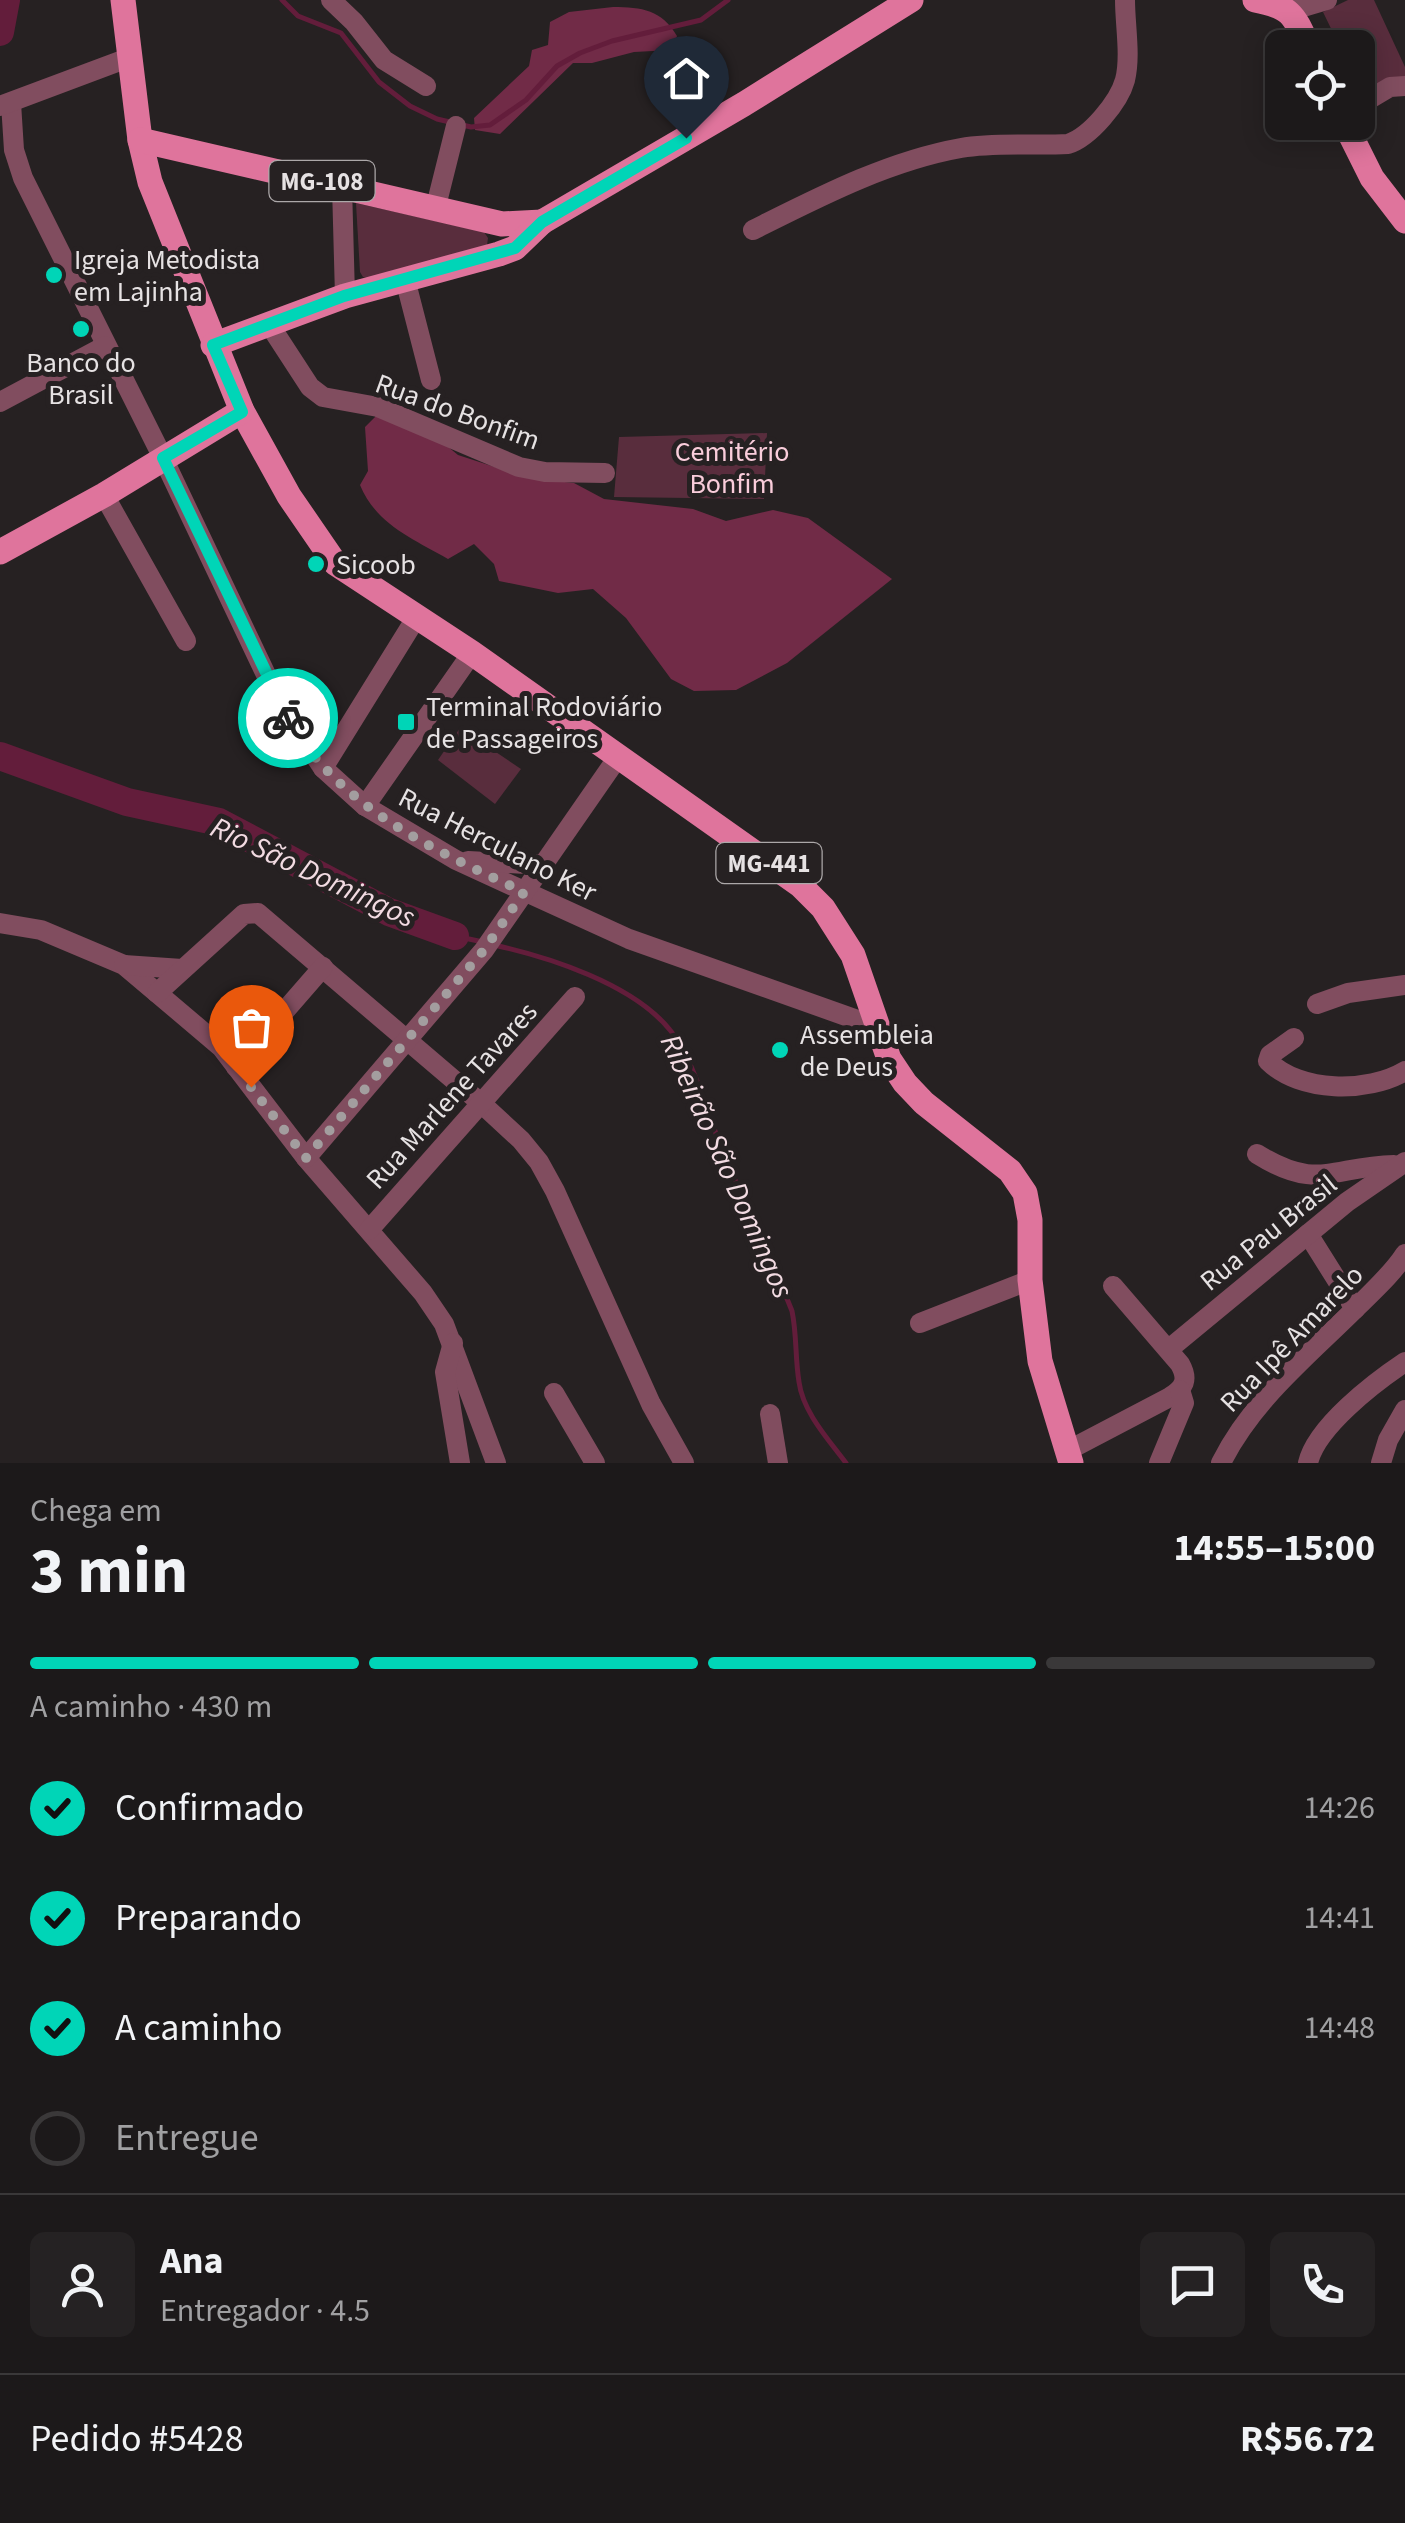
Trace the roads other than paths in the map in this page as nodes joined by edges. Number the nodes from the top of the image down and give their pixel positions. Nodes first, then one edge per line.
1 (123, 0) edge
2 (331, 0) edge
3 (910, 0) edge
4 (1125, 0) edge
5 (1255, 0) edge
6 (1326, 0) edge
7 (1290, 11) junction
8 (1300, 30) edge
9 (128, 58) junction
10 (426, 86) dead end
11 (1405, 86) edge
12 (1375, 96) edge
13 (4, 105) edge
14 (456, 126) dead end
15 (140, 140) junction
16 (1353, 140) edge
17 (342, 186) junction
18 (435, 210) junction
19 (1405, 221) edge
20 (542, 222) junction
21 (502, 224) junction
22 (754, 230) dead end
23 (515, 248) junction
24 (405, 279) junction
25 (344, 296) junction
26 (270, 324) junction
27 (213, 345) junction
28 (105, 346) junction
29 (431, 380) dead end
30 (0, 402) edge
31 (242, 412) junction
32 (163, 458) junction
33 (604, 472) dead end
34 (104, 495) junction
35 (0, 552) edge
36 (416, 618) junction
37 (186, 641) dead end
38 (472, 653) junction
39 (618, 758) junction
40 (323, 768) junction
41 (365, 806) junction
42 (456, 860) junction
43 (545, 865) junction
44 (524, 892) junction
45 (0, 923) edge
46 (124, 966) junction
47 (323, 967) junction
48 (182, 969) junction
49 (1405, 985) edge
50 (157, 993) junction
51 (575, 998) dead end
52 (1317, 1004) dead end
53 (877, 1027) junction
54 (1294, 1038) dead end
55 (408, 1042) junction
56 (236, 1067) junction
57 (1405, 1071) edge
58 (482, 1104) junction
59 (1258, 1154) dead end
60 (306, 1158) junction
61 (1402, 1164) edge
62 (369, 1230) junction
63 (1308, 1234) junction
64 (1405, 1254) edge
65 (1030, 1280) junction
66 (1113, 1286) dead end
67 (1355, 1309) junction
68 (920, 1324) dead end
69 (453, 1344) junction
70 (1168, 1350) junction
71 (1405, 1362) edge
72 (1180, 1390) junction
73 (554, 1393) dead end
74 (1405, 1410) edge
75 (770, 1414) dead end
76 (1069, 1457) edge
77 (460, 1463) edge
78 (496, 1463) edge
79 (595, 1463) edge
80 (684, 1463) edge
81 (778, 1463) edge
82 (1159, 1463) edge
83 (1221, 1463) edge
84 (1308, 1463) edge
85 (1381, 1463) edge

1 - 9 main road
2 - 10 street
3 - 20 main road, MG-108
4 - 22 street
5 - 7 main road
6 - 7 street
7 - 8 main road
9 - 13 street
9 - 15 main road
11 - 12 street
13 - 28 street, Rua Herculano Ker
14 - 18 street
15 - 17 main road, MG-108
15 - 27 main road
16 - 19 main road
17 - 18 main road, MG-108
17 - 25 street
18 - 21 main road, MG-108
20 - 21 main road, MG-108
20 - 23 main road, MG-108
21 - 23 main road
23 - 24 main road, MG-108
24 - 25 main road, MG-108
24 - 29 street
25 - 26 main road, MG-108
26 - 27 main road, MG-108
26 - 33 street, Rua do Bonfim
27 - 31 main road
28 - 30 street
28 - 32 street, Rua Herculano Ker
31 - 32 main road
31 - 36 main road, MG-441
32 - 34 main road
32 - 40 street, Rua Herculano Ker
34 - 35 main road
34 - 37 street
36 - 38 main road, MG-441
36 - 40 street
38 - 39 main road, MG-441
38 - 41 street
39 - 43 street
39 - 53 main road, MG-441
40 - 41 street, Rua Herculano Ker
41 - 42 street, Rua Herculano Ker
42 - 43 street
42 - 44 street, Rua Herculano Ker
43 - 44 street
44 - 53 street, Rua Herculano Ker
44 - 55 street
45 - 46 street
46 - 48 street
46 - 50 street
47 - 48 street
47 - 55 street
47 - 56 street
48 - 50 street
49 - 52 street
50 - 56 street
51 - 58 street, Rua Marlene Tavares
53 - 65 main road, MG-441
54 - 57 street
55 - 58 street
55 - 60 street
56 - 60 street
58 - 62 street, Rua Marlene Tavares
58 - 80 street
59 - 61 street
60 - 62 street
61 - 63 street, Rua Pau Brasil
62 - 69 street
63 - 67 street
63 - 70 street, Rua Pau Brasil
64 - 67 street, Rua Ipê Amarelo
65 - 68 street
65 - 76 main road, MG-441
66 - 70 street
67 - 83 street, Rua Ipê Amarelo
69 - 77 street
69 - 78 street
70 - 72 street
71 - 84 street
72 - 76 street
72 - 82 street
73 - 79 street
74 - 85 street
75 - 81 street

